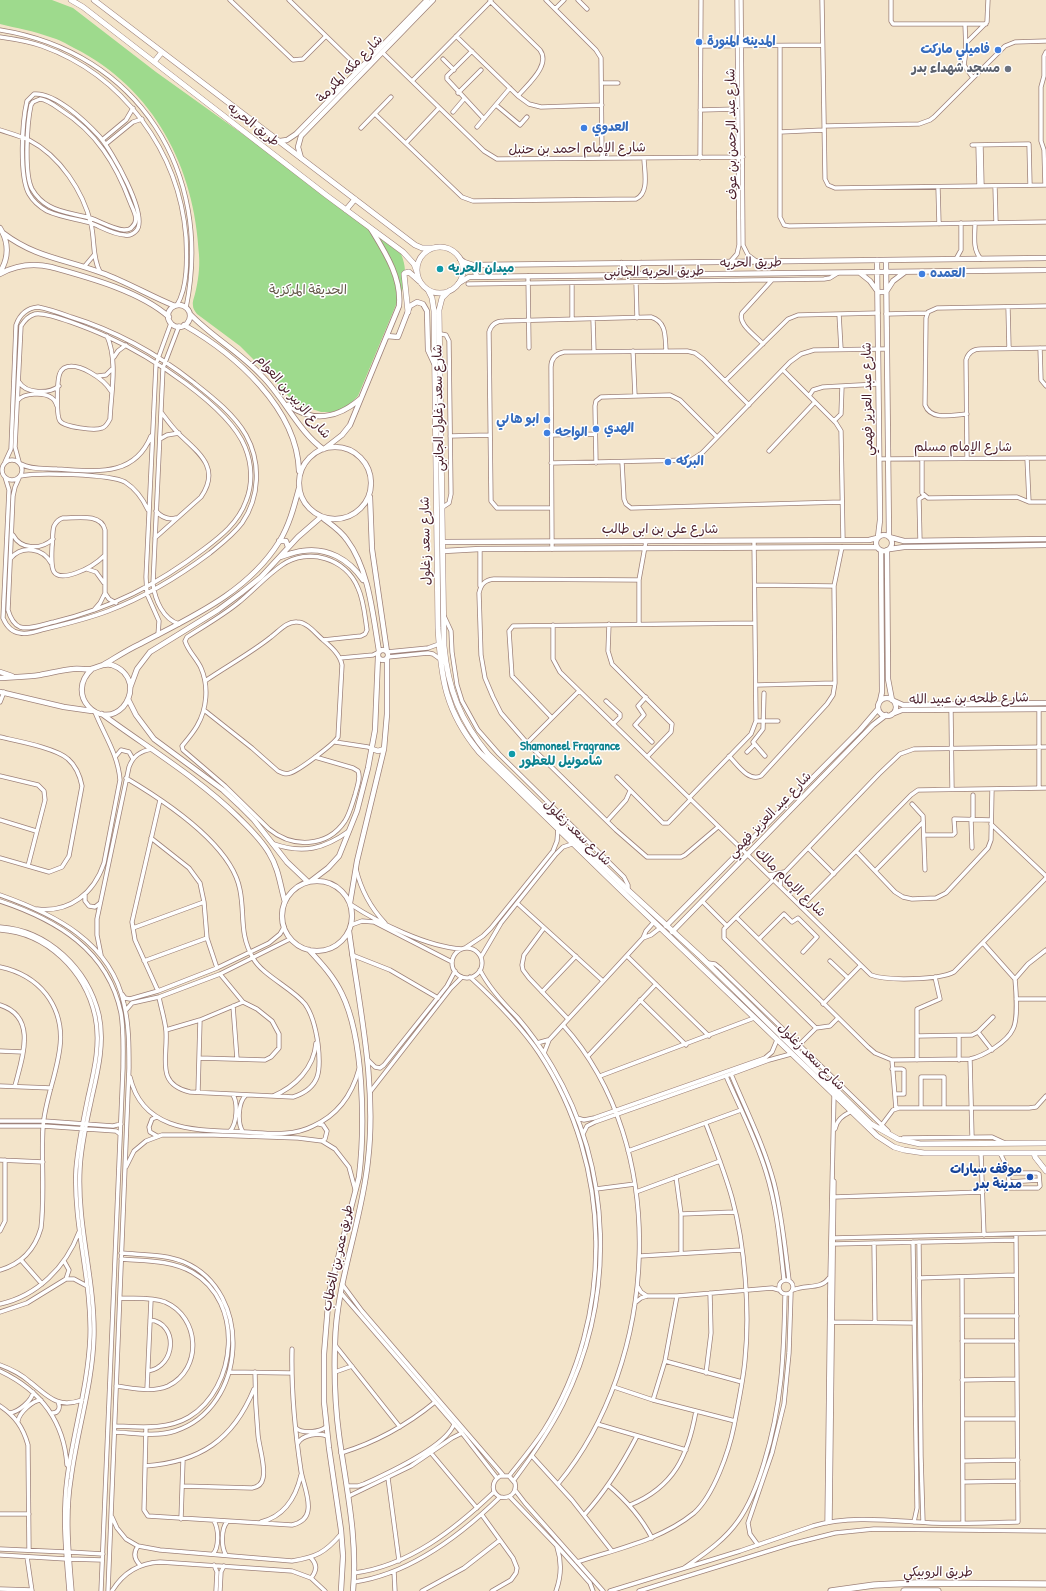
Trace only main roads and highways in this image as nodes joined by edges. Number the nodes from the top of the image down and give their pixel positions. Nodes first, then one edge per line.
1 (71, 0) edge
2 (94, 0) edge
3 (162, 52) junction
4 (154, 62) junction
5 (355, 199) junction
6 (346, 210) junction
7 (433, 248) junction
8 (417, 272) junction
9 (420, 282) junction
10 (428, 290) junction
11 (449, 291) junction
12 (437, 311) junction
13 (408, 312) road end
14 (436, 447) junction
15 (442, 447) junction
16 (526, 794) junction
17 (629, 894) junction
18 (814, 1072) junction
19 (1046, 1143) edge
20 (1034, 1153) junction
21 (1046, 1153) edge
22 (1046, 1171) edge
23 (1046, 1581) edge
24 (1038, 1584) junction
25 (1046, 1584) edge
26 (831, 1591) edge
27 (904, 1591) edge
28 (938, 1591) edge

1 - 4 main road, طريق الحريه
2 - 3 main road, طريق الحريه
3 - 4 main road
3 - 5 main road, طريق الحريه
4 - 6 main road, طريق الحريه
5 - 6 main road
5 - 7 main road, طريق الحريه
6 - 8 main road, طريق الحريه
7 - 8 main road
7 - 11 main road
8 - 9 main road
9 - 10 main road
9 - 13 main road
10 - 11 main road
10 - 12 main road, شارع سعد زغلول
11 - 12 main road, شارع سعد زغلول
12 - 14 main road, شارع سعد زغلول
12 - 15 main road, شارع سعد زغلول
14 - 15 main road
14 - 16 main road, شارع سعد زغلول
15 - 16 main road, شارع سعد زغلول
16 - 17 main road, شارع سعد زغلول
16 - 17 main road, شارع سعد زغلول
17 - 18 main road, شارع سعد زغلول
17 - 18 main road, شارع سعد زغلول
18 - 19 main road, شارع سعد زغلول
18 - 20 main road, شارع سعد زغلول
20 - 21 main road, شارع سعد زغلول
20 - 22 main road
23 - 24 main road
24 - 25 main road, طريق الروبيكي
24 - 26 main road, طريق الروبيكي
27 - 28 main road, طريق الروبيكي

